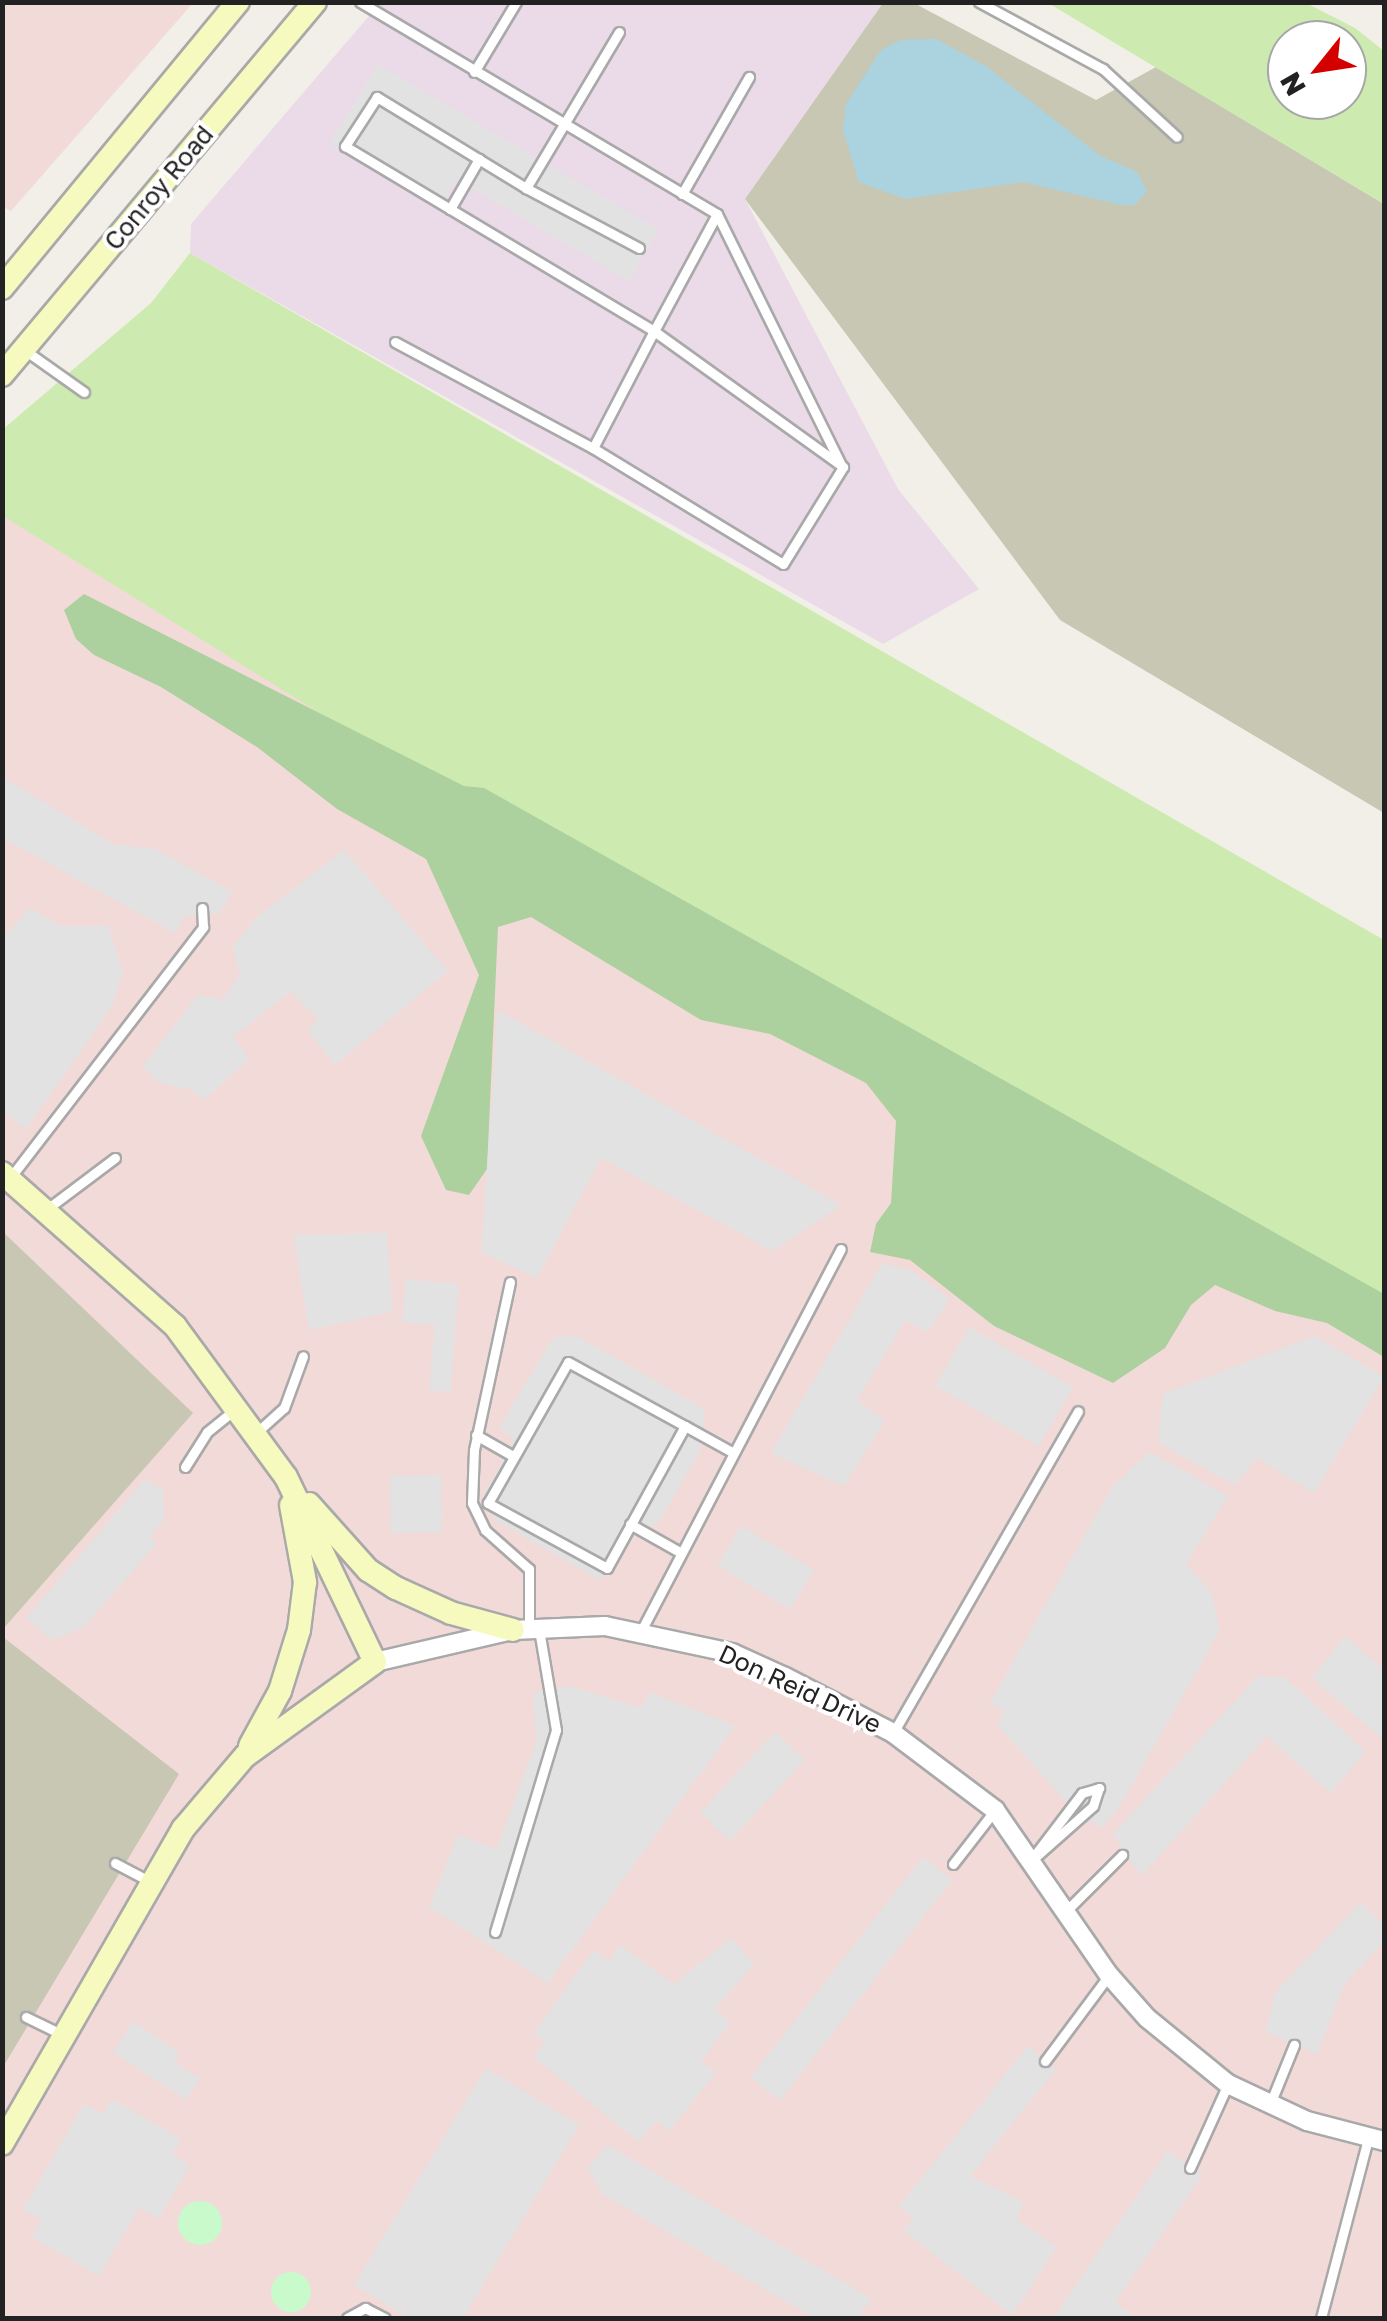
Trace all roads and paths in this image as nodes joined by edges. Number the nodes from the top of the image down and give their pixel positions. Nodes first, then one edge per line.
1 (238, 2) edge
2 (315, 2) edge
3 (360, 2) edge
4 (516, 2) edge
5 (978, 2) edge
6 (620, 32) dead end
7 (474, 72) junction
8 (749, 77) dead end
9 (562, 124) junction
10 (1177, 137) dead end
11 (479, 159) junction
12 (526, 188) junction
13 (682, 194) junction
14 (450, 209) junction
15 (716, 214) junction
16 (639, 248) dead end
17 (2, 288) edge
18 (654, 331) junction
19 (395, 342) dead end
20 (24, 349) junction
21 (2, 375) edge
22 (84, 392) dead end
23 (593, 448) junction
24 (843, 467) junction
25 (202, 908) dead end
26 (115, 1158) dead end
27 (6, 1175) edge
28 (47, 1209) junction
29 (841, 1249) dead end
30 (510, 1282) dead end
31 (303, 1356) dead end
32 (236, 1408) junction
33 (1078, 1411) dead end
34 (685, 1426) junction
35 (255, 1434) junction
36 (476, 1435) junction
37 (732, 1452) junction
38 (513, 1456) junction
39 (186, 1467) dead end
40 (286, 1476) junction
41 (630, 1524) junction
42 (678, 1551) junction
43 (527, 1629) junction
44 (641, 1630) junction
45 (376, 1662) junction
46 (893, 1733) junction
47 (245, 1756) junction
48 (995, 1810) junction
49 (1122, 1856) dead end
50 (1030, 1862) junction
51 (115, 1863) dead end
52 (953, 1864) dead end
53 (151, 1882) junction
54 (1065, 1912) junction
55 (495, 1932) dead end
56 (1109, 1975) junction
57 (26, 2017) dead end
58 (63, 2035) junction
59 (1294, 2045) dead end
60 (1045, 2062) dead end
61 (1228, 2084) junction
62 (1270, 2104) junction
63 (1376, 2140) edge
64 (2, 2144) edge
65 (1190, 2168) dead end
66 (348, 2318) edge
67 (385, 2318) edge
68 (1322, 2318) edge

1 - 17 street
2 - 20 street, Conroy Road
3 - 7 lane
4 - 7 lane
5 - 10 lane
6 - 9 lane
7 - 9 lane
8 - 13 lane
9 - 12 lane
9 - 13 lane
11 - 12 lane
11 - 14 lane
11 - 14 lane
12 - 16 lane
13 - 15 lane
14 - 18 lane
15 - 18 lane
15 - 24 lane
18 - 23 lane
18 - 24 lane
19 - 23 lane
20 - 21 street, Conroy Road
20 - 22 lane
23 - 24 lane
25 - 27 lane
26 - 28 lane
27 - 28 street
28 - 32 street
29 - 37 lane
30 - 36 lane
31 - 35 lane
32 - 35 street
32 - 39 lane
33 - 46 lane
34 - 37 lane
34 - 38 lane
34 - 41 lane
35 - 40 street
36 - 38 lane
36 - 43 lane
37 - 42 lane
38 - 41 lane
40 - 43 street
40 - 45 street
40 - 47 street
41 - 42 lane
42 - 44 lane
43 - 44 street, Don Reid Drive
43 - 45 street, Don Reid Drive
43 - 55 lane
44 - 46 street, Don Reid Drive
45 - 47 street, Don Reid Drive
46 - 48 street, Don Reid Drive
47 - 53 street, Don Reid Drive
48 - 50 street, Don Reid Drive
48 - 52 lane
49 - 54 lane
50 - 50 lane
50 - 54 street, Don Reid Drive
51 - 53 lane
53 - 58 street, Don Reid Drive
54 - 56 street, Don Reid Drive
56 - 60 lane
56 - 61 street, Don Reid Drive
57 - 58 lane
58 - 64 street, Don Reid Drive
59 - 62 lane
61 - 62 street, Don Reid Drive
61 - 65 lane
62 - 63 street, Don Reid Drive
63 - 68 lane
66 - 67 lane

